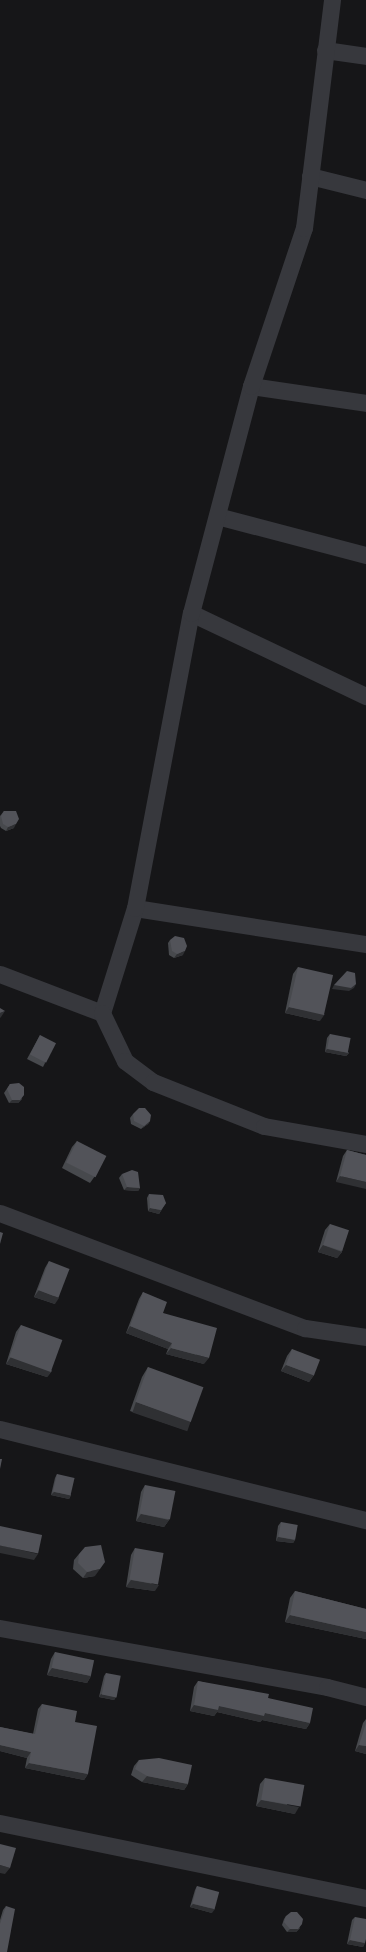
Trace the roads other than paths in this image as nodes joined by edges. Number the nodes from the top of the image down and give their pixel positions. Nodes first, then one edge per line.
1 (332, 0) edge
2 (325, 50) junction
3 (366, 56) edge
4 (310, 176) junction
5 (366, 190) edge
6 (251, 386) junction
7 (366, 403) edge
8 (217, 516) junction
9 (366, 555) edge
10 (191, 613) junction
11 (366, 696) edge
12 (135, 908) junction
13 (366, 944) edge
14 (0, 974) edge
15 (102, 1013) junction
16 (366, 1144) edge
17 (0, 1214) edge
18 (366, 1337) edge
19 (0, 1429) edge
20 (366, 1520) edge
21 (0, 1628) edge
22 (366, 1697) edge
23 (0, 1823) edge
24 (366, 1898) edge

1 - 2 street
2 - 3 street
2 - 4 street
4 - 5 street
4 - 6 street
6 - 7 street
6 - 8 street
8 - 9 street
8 - 10 street
10 - 11 street
10 - 12 street
12 - 13 street
12 - 15 street
14 - 15 street
15 - 16 street
17 - 18 street
19 - 20 street
21 - 22 street
23 - 24 street

